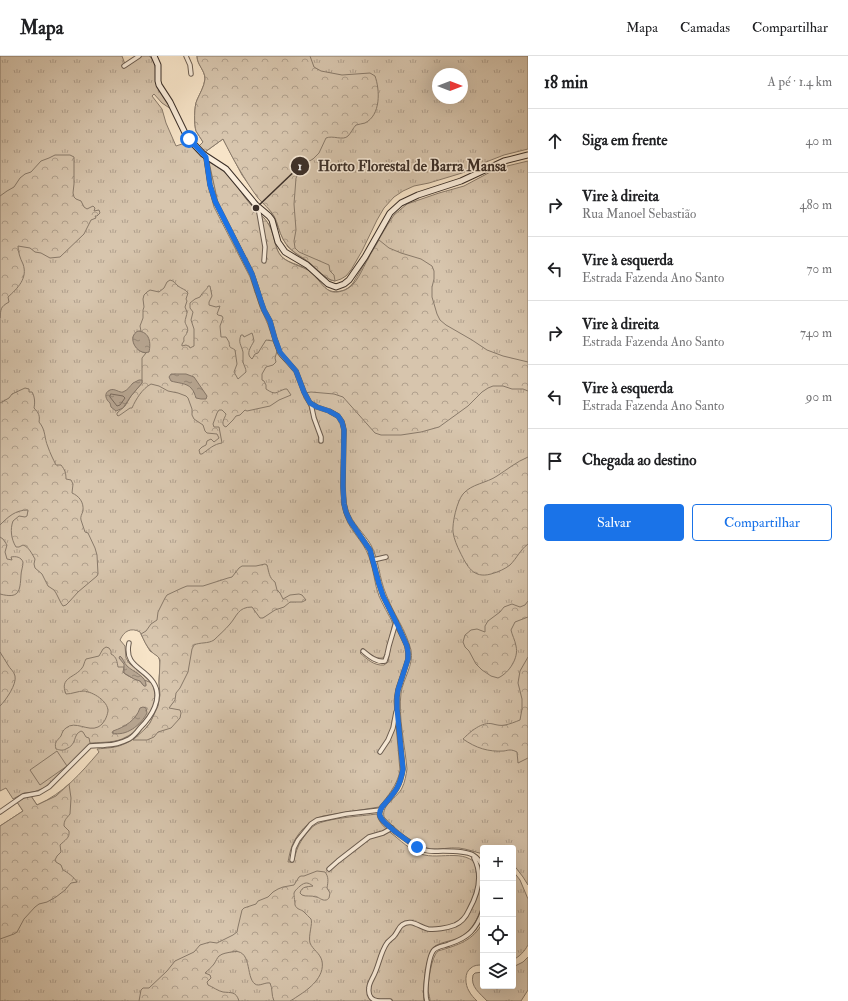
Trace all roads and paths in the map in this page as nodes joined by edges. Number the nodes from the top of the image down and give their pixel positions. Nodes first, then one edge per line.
1 (139, 56) edge
2 (154, 56) edge
3 (186, 56) edge
4 (124, 66) dead end
5 (192, 74) dead end
6 (528, 155) edge
7 (205, 156) junction
8 (258, 206) junction
9 (264, 261) dead end
10 (310, 403) junction
11 (321, 441) dead end
12 (386, 557) dead end
13 (373, 560) junction
14 (396, 622) junction
15 (128, 643) dead end
16 (363, 651) dead end
17 (397, 709) junction
18 (380, 752) dead end
19 (380, 810) junction
20 (0, 812) edge
21 (392, 828) junction
22 (473, 855) junction
23 (292, 860) dead end
24 (480, 861) edge
25 (329, 869) dead end
26 (481, 917) edge
27 (378, 1001) edge
28 (390, 1001) edge
29 (427, 1001) edge

1 - 4 street
2 - 7 street
3 - 5 street
6 - 8 street
7 - 8 street
7 - 10 street
8 - 9 street
10 - 11 street
10 - 13 street
12 - 13 street
13 - 14 street
14 - 16 street
14 - 17 street
15 - 20 street
17 - 18 street
17 - 19 street
19 - 21 street
19 - 23 street
21 - 22 street
21 - 25 street
22 - 24 street
22 - 27 street
26 - 29 street
27 - 28 street

